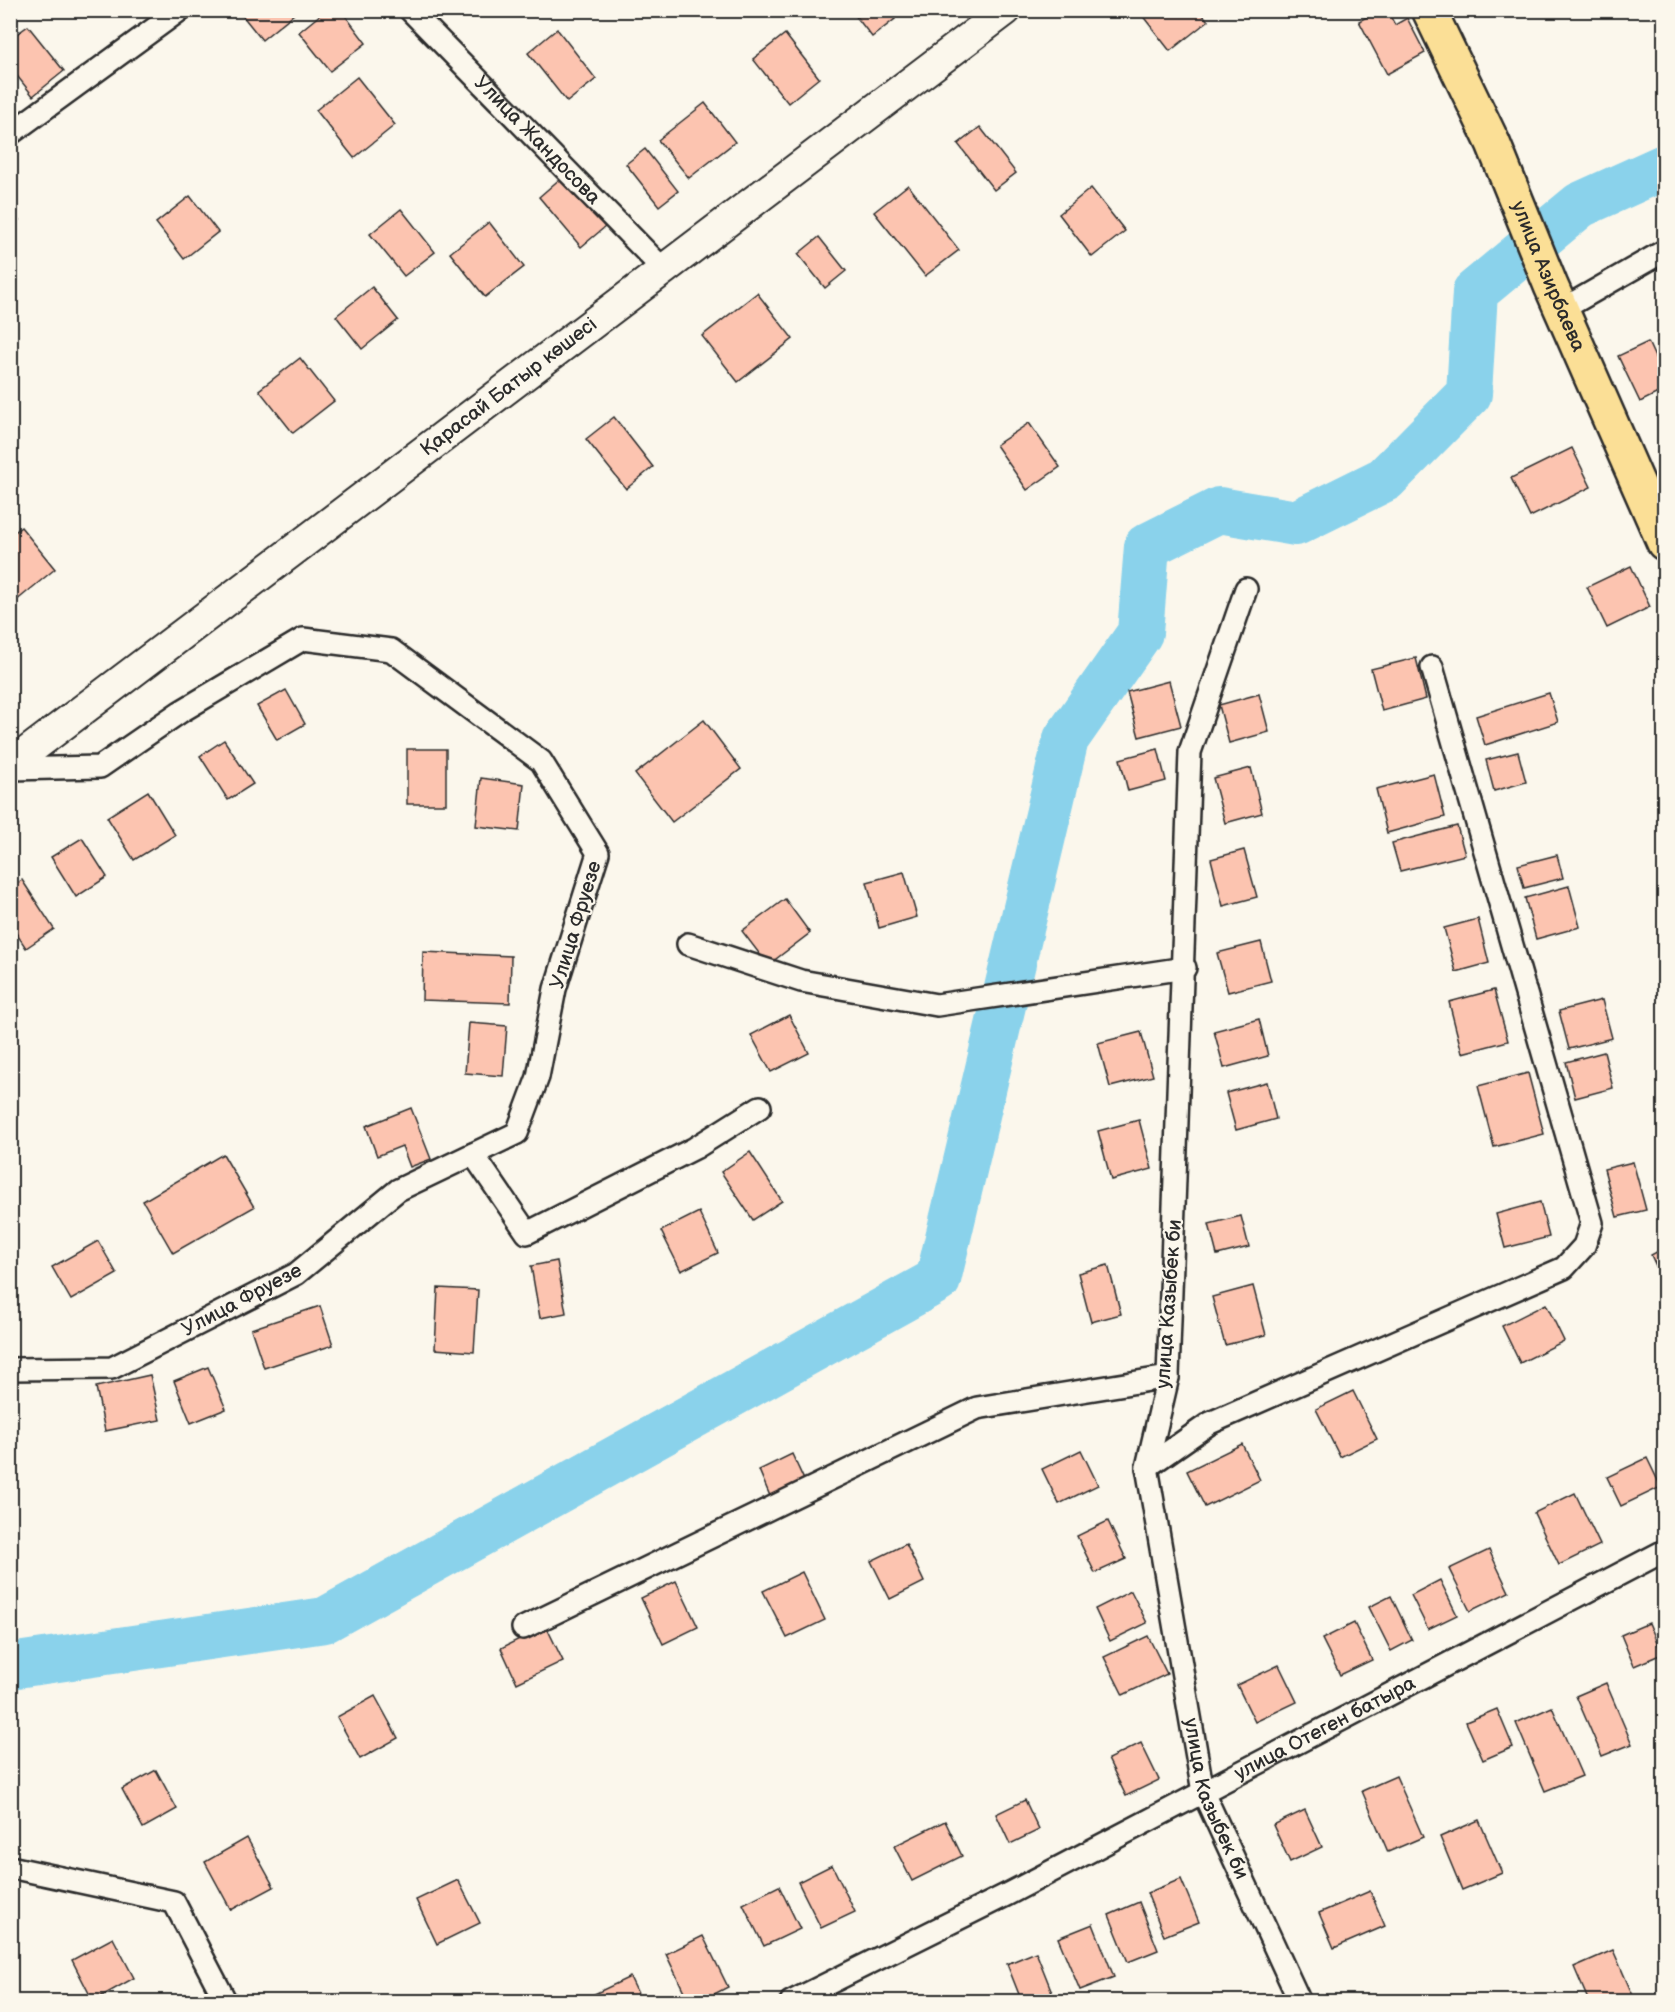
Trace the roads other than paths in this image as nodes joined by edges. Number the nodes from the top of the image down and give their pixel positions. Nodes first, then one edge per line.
1 (180, 10) edge
2 (410, 10) edge
3 (1006, 10) edge
4 (1429, 10) edge
5 (10, 134) edge
6 (1665, 251) edge
7 (664, 270) junction
8 (1556, 298) junction
9 (1665, 543) edge
10 (1246, 589) dead end
11 (1432, 667) dead end
12 (10, 767) edge
13 (688, 944) dead end
14 (1185, 968) junction
15 (760, 1107) dead end
16 (473, 1154) junction
17 (10, 1369) edge
18 (1168, 1377) junction
19 (1147, 1467) junction
20 (1665, 1551) edge
21 (523, 1628) dead end
22 (1203, 1792) junction
23 (10, 1867) edge
24 (226, 2001) edge
25 (791, 2001) edge
26 (1300, 2001) edge

1 - 5 street
2 - 7 street, Улица Жандосова
3 - 7 main road, Қарасай Батыр көшесі
4 - 8 main road, улица Азирбаева
6 - 8 street
7 - 12 main road, Қарасай Батыр көшесі
8 - 9 main road, улица Азирбаева
10 - 14 street, улица Казыбек би
11 - 19 street
12 - 16 street, Улица Фруезе
13 - 14 street
14 - 18 street, улица Казыбек би
15 - 16 street
16 - 17 street, Улица Фруезе
18 - 19 street, улица Казыбек би
18 - 21 street
19 - 22 street, улица Казыбек би
20 - 22 street, улица Отеген батыра
22 - 25 street, улица Отеген батыра
22 - 26 street, улица Казыбек би
23 - 24 street

